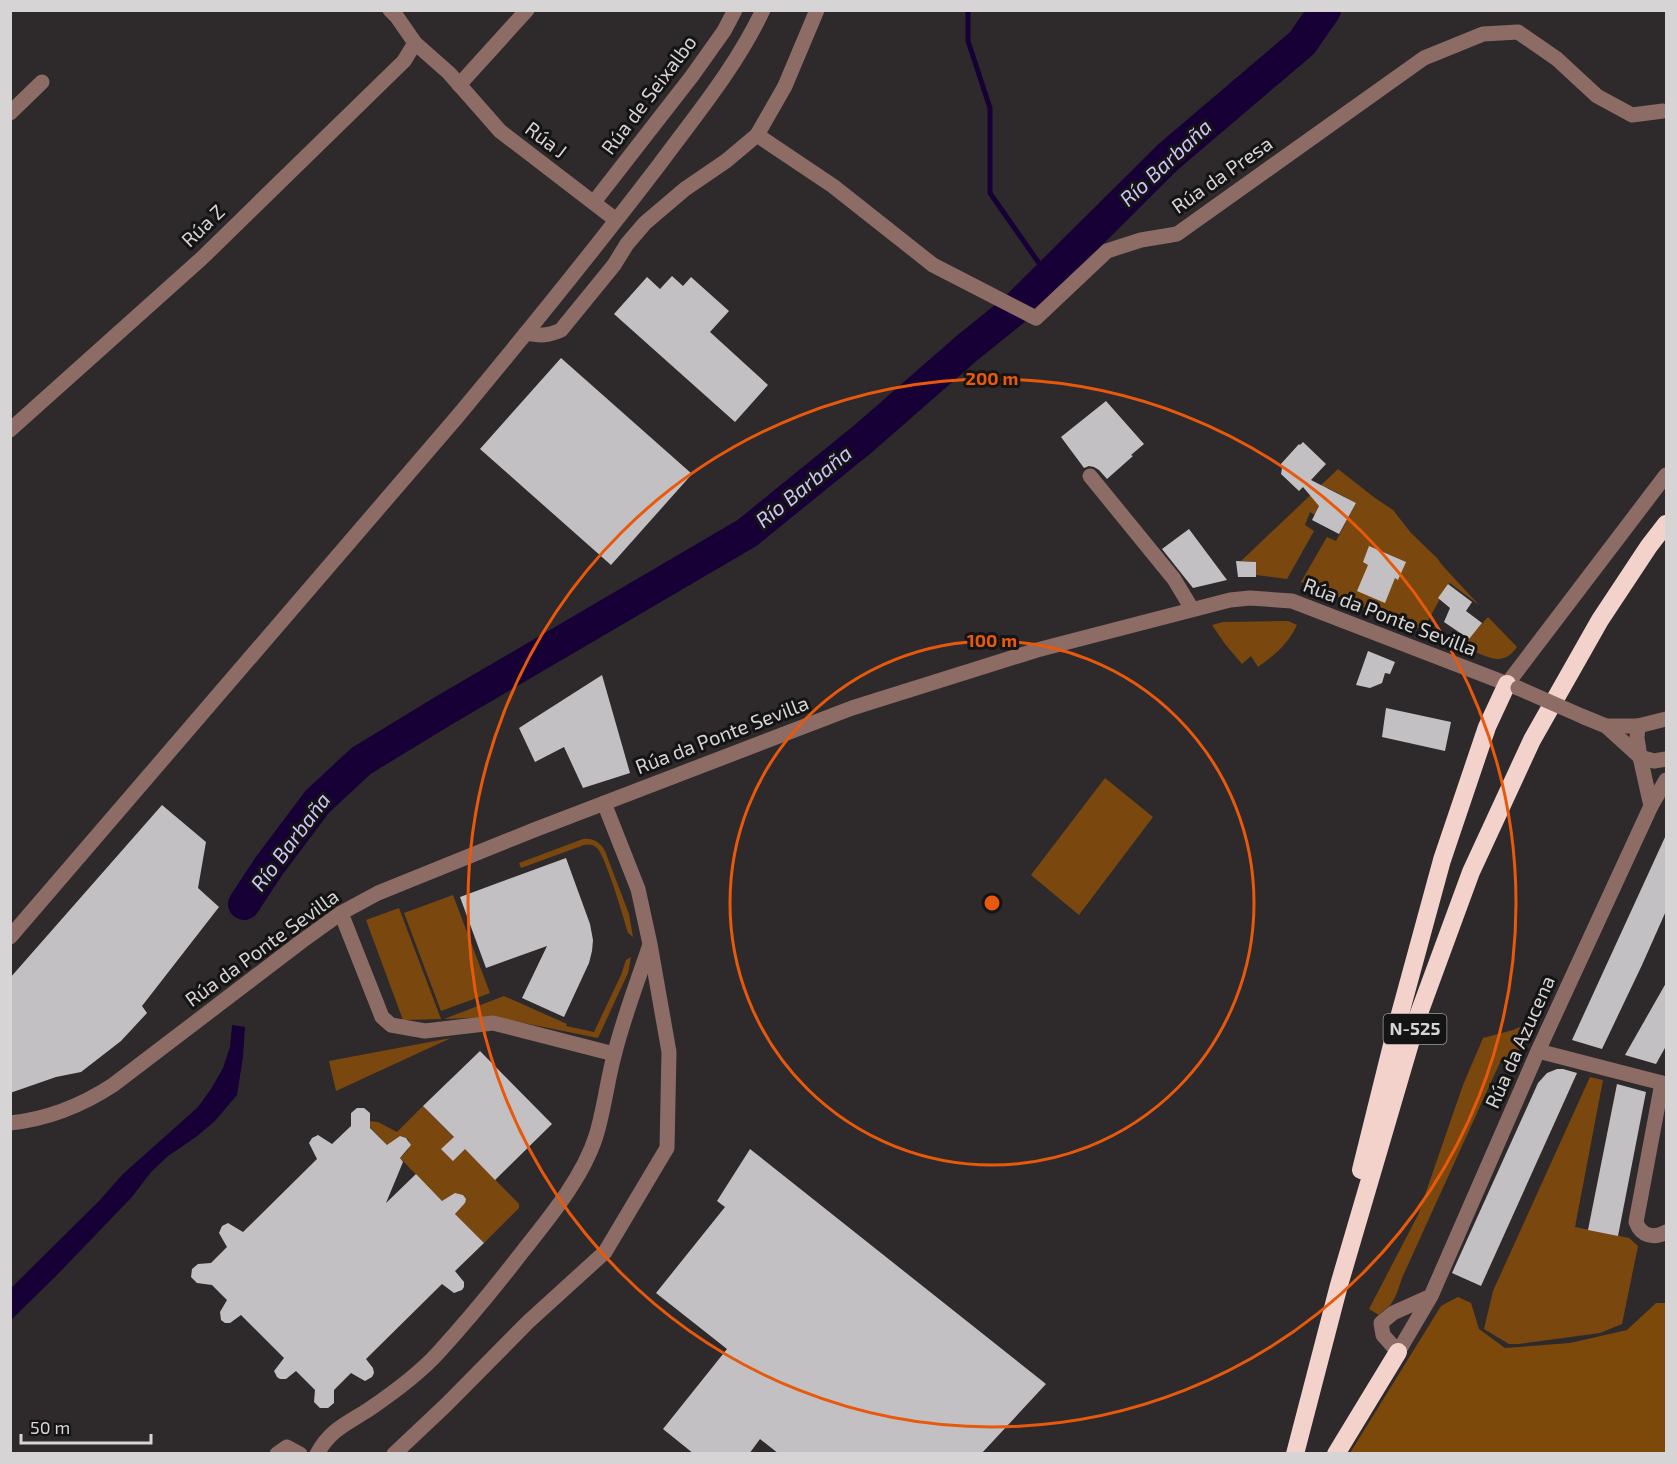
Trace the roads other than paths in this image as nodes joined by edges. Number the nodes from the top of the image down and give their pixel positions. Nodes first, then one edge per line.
1 (390, 10) edge
2 (528, 10) edge
3 (735, 10) edge
4 (763, 10) edge
5 (817, 10) edge
6 (415, 43) junction
7 (42, 82) dead end
8 (459, 85) junction
9 (1663, 111) dead end
10 (10, 112) edge
11 (757, 135) junction
12 (594, 202) junction
13 (616, 220) junction
14 (526, 333) junction
15 (10, 430) edge
16 (1666, 474) edge
17 (1090, 476) dead end
18 (1666, 524) edge
19 (1192, 609) junction
20 (1512, 686) junction
21 (1666, 719) edge
22 (1606, 726) junction
23 (1638, 726) junction
24 (1640, 757) junction
25 (1666, 759) edge
26 (1665, 786) edge
27 (604, 803) junction
28 (1651, 806) junction
29 (341, 914) junction
30 (10, 937) edge
31 (650, 944) junction
32 (1538, 1051) junction
33 (614, 1054) junction
34 (1664, 1083) edge
35 (10, 1123) edge
36 (1666, 1232) edge
37 (1339, 1285) junction
38 (1431, 1296) junction
39 (1398, 1352) junction
40 (317, 1454) edge
41 (394, 1454) edge
42 (1295, 1454) edge
43 (1336, 1454) edge

1 - 6 street, Rúa J
2 - 8 street
3 - 12 street, Rúa de Seixalbo
4 - 13 street
5 - 11 street
6 - 8 street, Rúa J
6 - 15 street, Rúa Z
7 - 10 street
8 - 12 street, Rúa J
9 - 11 street, Rúa da Presa
11 - 14 street
12 - 13 street, Rúa J
13 - 14 street
14 - 30 street
16 - 20 street
17 - 19 street
18 - 37 highway, N-525
19 - 20 street, Rúa da Ponte Sevilla
19 - 27 street, Rúa da Ponte Sevilla
20 - 22 street, Rúa da Ponte Sevilla, bridge
20 - 37 highway, N-525
21 - 23 street
22 - 23 street
22 - 24 street
23 - 24 street
24 - 25 street
24 - 28 street
26 - 28 street, Rúa da Azucena
27 - 29 street, Rúa da Ponte Sevilla
27 - 31 street
28 - 32 street, Rúa da Azucena
29 - 33 street
29 - 35 street, Rúa da Ponte Sevilla
31 - 33 street
31 - 41 street
32 - 34 street
32 - 38 street, Rúa da Azucena
33 - 40 street
34 - 36 street
37 - 42 highway, N-525
38 - 39 street, Rúa da Azucena
38 - 39 street
39 - 43 highway

